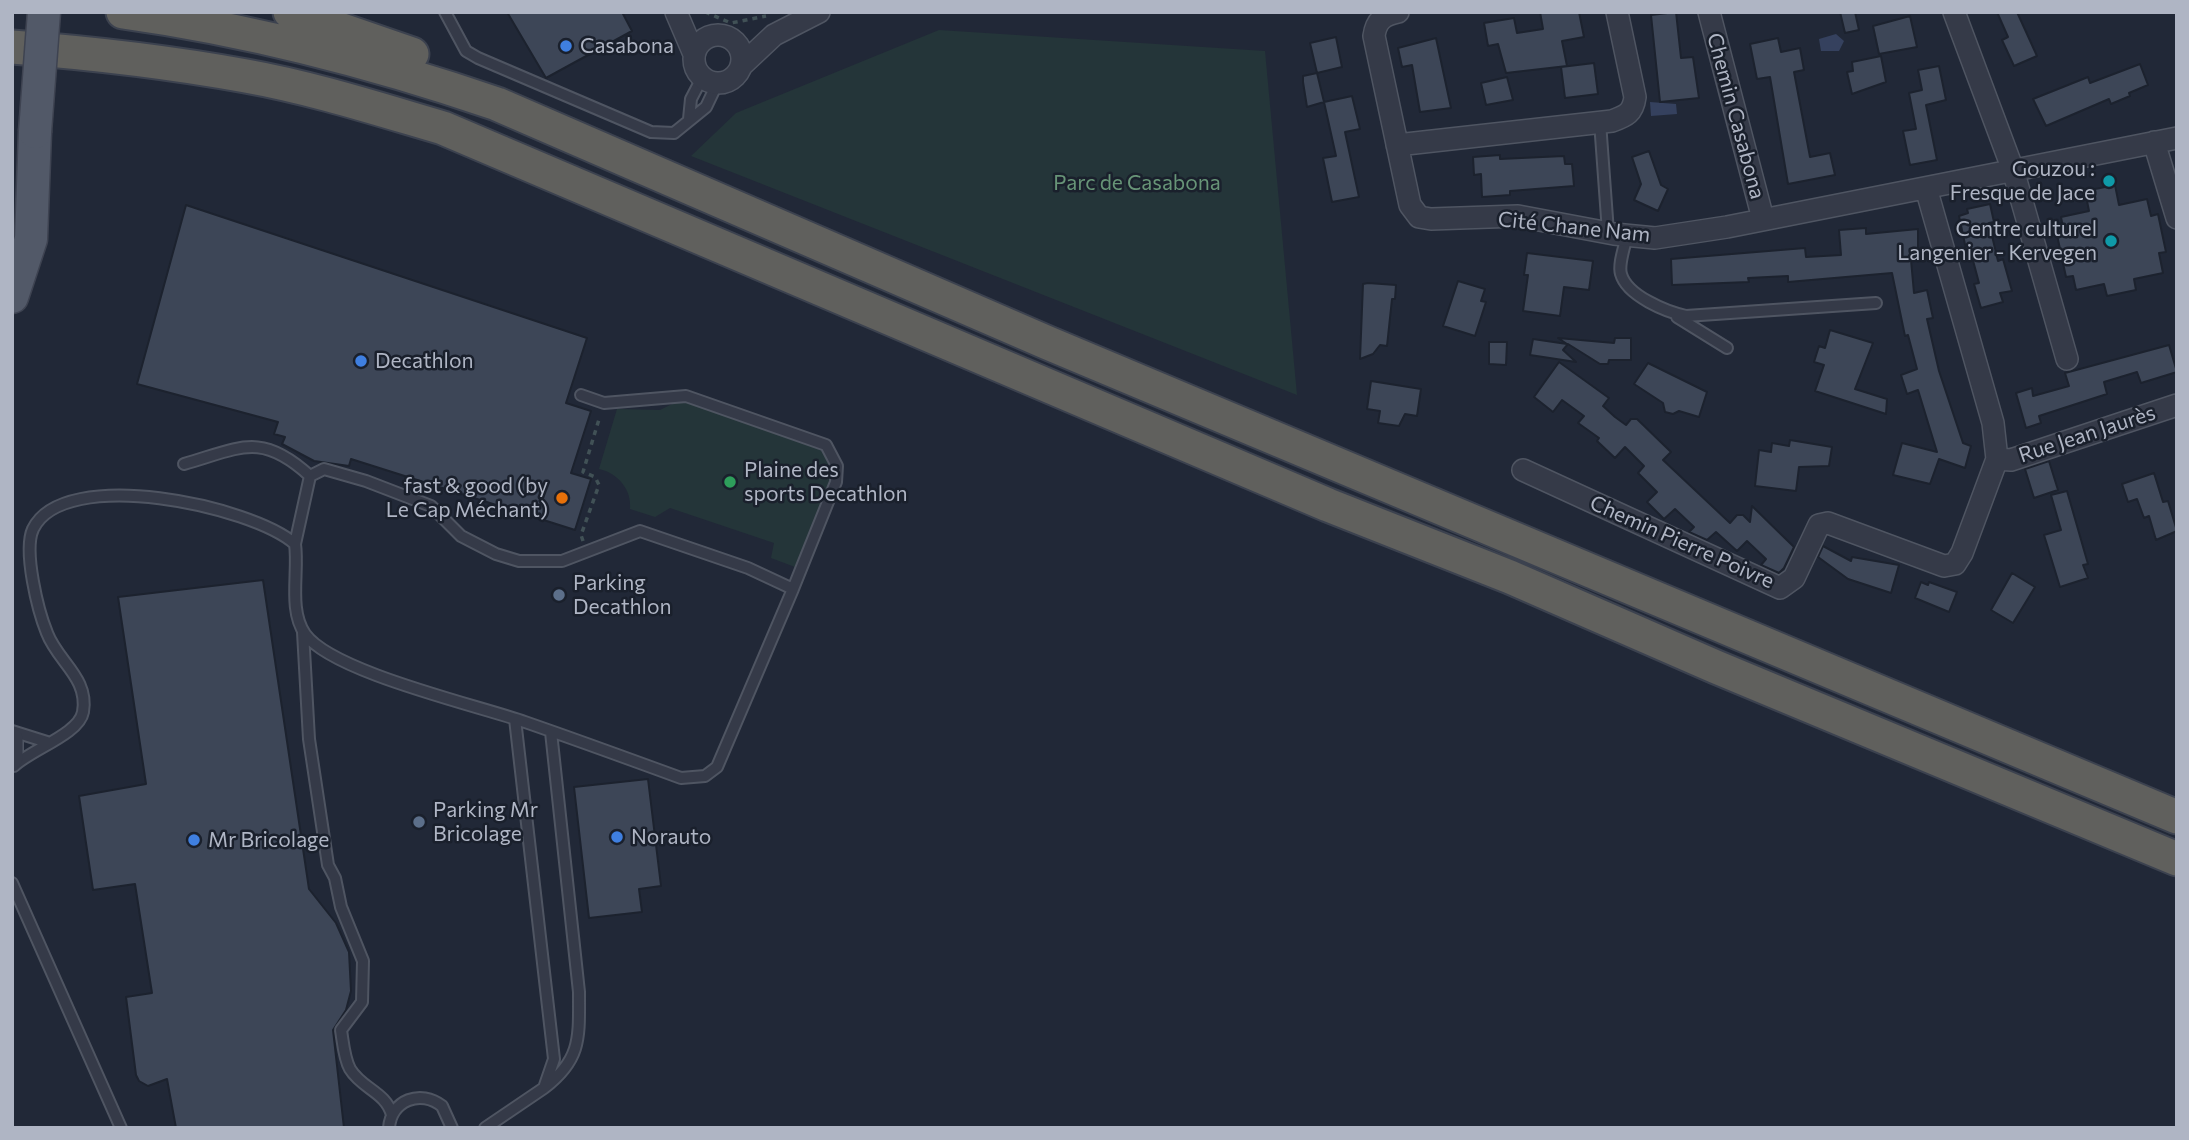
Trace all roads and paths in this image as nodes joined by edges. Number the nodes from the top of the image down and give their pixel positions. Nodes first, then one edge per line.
1 (44, 12) edge
2 (123, 12) edge
3 (290, 12) edge
4 (445, 12) edge
5 (676, 12) edge
6 (688, 12) edge
7 (705, 12) edge
8 (774, 12) edge
9 (819, 12) edge
10 (1398, 12) edge
11 (1617, 12) edge
12 (1709, 12) edge
13 (1954, 12) edge
14 (317, 18) edge
15 (774, 35) junction
16 (710, 36) junction
17 (734, 41) junction
18 (12, 47) edge
19 (47, 50) junction
20 (12, 53) edge
21 (694, 54) junction
22 (742, 65) junction
23 (709, 81) junction
24 (689, 120) junction
25 (1600, 122) junction
26 (2177, 138) edge
27 (2154, 142) junction
28 (1397, 145) junction
29 (2013, 170) junction
30 (32, 186) junction
31 (1926, 188) junction
32 (2177, 218) edge
33 (1763, 219) junction
34 (779, 229) junction
35 (1617, 234) junction
36 (12, 253) edge
37 (12, 297) edge
38 (1876, 303) dead end
39 (1671, 313) junction
40 (1727, 348) dead end
41 (2067, 359) dead end
42 (581, 395) dead end
43 (604, 403) junction
44 (2177, 405) edge
45 (1997, 459) junction
46 (184, 464) dead end
47 (1523, 470) dead end
48 (310, 476) junction
49 (295, 544) junction
50 (586, 553) junction
51 (793, 589) junction
52 (303, 632) junction
53 (515, 719) junction
54 (12, 732) edge
55 (551, 732) junction
56 (12, 739) edge
57 (47, 742) junction
58 (12, 758) edge
59 (12, 768) edge
60 (2177, 817) edge
61 (2177, 859) edge
62 (12, 883) edge
63 (544, 1088) junction
64 (391, 1115) junction
65 (456, 1127) edge
66 (121, 1128) edge
67 (389, 1128) edge
68 (485, 1128) edge

1 - 30 main road, bridge
2 - 34 highway
3 - 14 highway
4 - 24 lane
5 - 21 street
6 - 16 street
7 - 8 path
9 - 15 street
10 - 28 street, Cité Chane Nam
11 - 25 street
12 - 33 street, Chemin Casabona
13 - 29 street
14 - 34 highway
15 - 17 street
15 - 22 street
16 - 17 street
16 - 21 street
17 - 22 street
18 - 19 highway
19 - 20 highway
19 - 61 highway
21 - 23 street
22 - 23 street
23 - 24 lane
23 - 24 lane
25 - 28 street
25 - 35 lane
26 - 27 street, Cité Chane Nam
27 - 29 street, Cité Chane Nam
27 - 32 street
28 - 35 street, Cité Chane Nam
29 - 31 street, Cité Chane Nam
29 - 41 street
30 - 36 main road
30 - 37 main road
31 - 33 street, Cité Chane Nam
31 - 45 street, Chemin Pierre Poivre
33 - 35 street, Cité Chane Nam
34 - 60 highway
35 - 39 lane
38 - 39 lane
39 - 40 lane
42 - 43 lane
43 - 50 path
43 - 51 lane
44 - 45 street, Rue Jean Jaurès
45 - 47 street, Chemin Pierre Poivre
46 - 48 lane
48 - 49 lane
48 - 50 lane
49 - 52 lane
49 - 57 lane
50 - 51 lane
51 - 55 lane
52 - 53 lane
52 - 64 lane
53 - 55 lane
53 - 63 lane
54 - 57 lane
55 - 63 lane
56 - 58 street
57 - 59 lane
62 - 66 lane
63 - 68 lane
64 - 65 lane
64 - 67 lane

